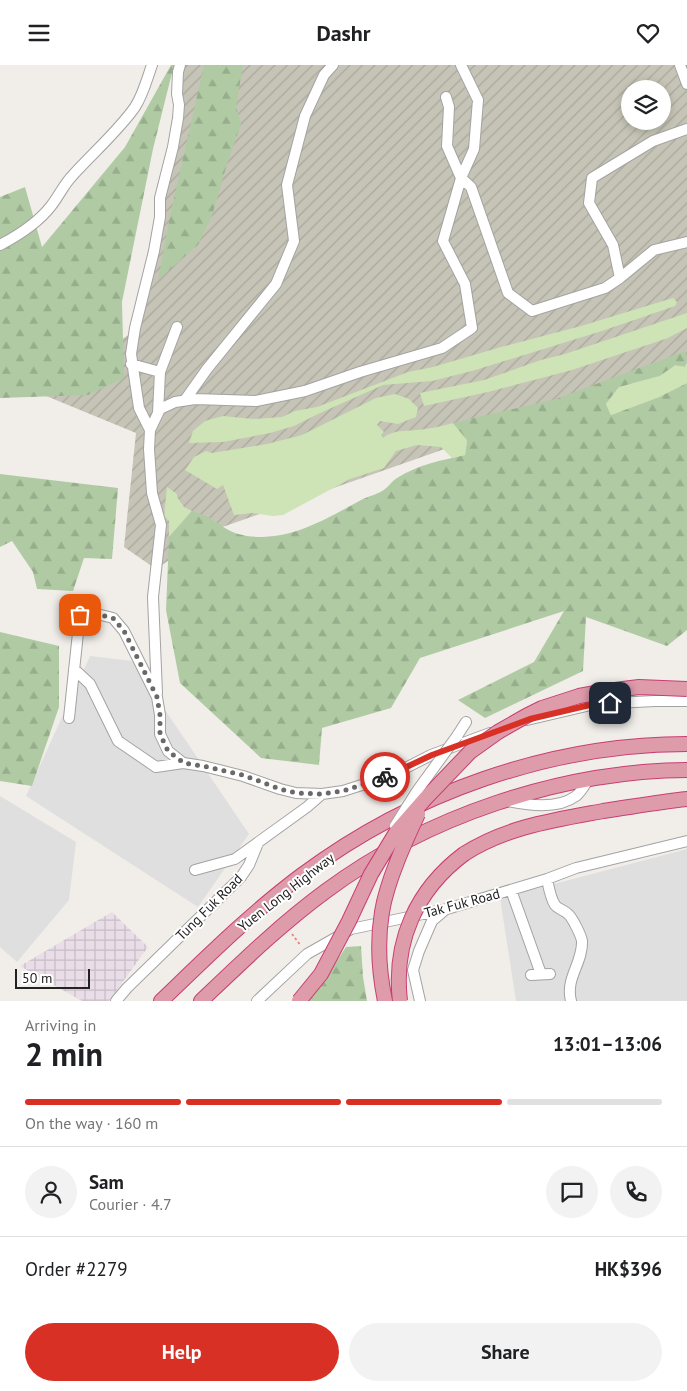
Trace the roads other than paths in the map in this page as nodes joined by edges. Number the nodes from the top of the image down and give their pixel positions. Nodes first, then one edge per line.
1 (152, 65) edge
2 (180, 65) edge
3 (333, 65) edge
4 (461, 65) edge
5 (680, 65) edge
6 (687, 84) edge
7 (446, 97) dead end
8 (687, 129) edge
9 (461, 178) junction
10 (687, 242) edge
11 (0, 245) edge
12 (620, 278) junction
13 (176, 327) dead end
14 (132, 364) junction
15 (160, 373) junction
16 (185, 400) junction
17 (158, 413) junction
18 (150, 430) junction
19 (74, 669) junction
20 (687, 689) edge
21 (157, 697) junction
22 (687, 701) edge
23 (69, 718) dead end
24 (466, 722) dead end
25 (687, 744) edge
26 (184, 763) junction
27 (687, 770) edge
28 (322, 794) junction
29 (425, 799) junction
30 (687, 799) edge
31 (687, 841) edge
32 (258, 843) junction
33 (194, 870) dead end
34 (371, 874) junction
35 (547, 879) junction
36 (511, 890) junction
37 (447, 909) junction
38 (541, 974) dead end
39 (116, 1001) edge
40 (160, 1001) edge
41 (201, 1001) edge
42 (257, 1001) edge
43 (299, 1001) edge
44 (384, 1001) edge
45 (400, 1001) edge
46 (420, 1001) edge
47 (571, 1001) edge

1 - 11 street
2 - 14 street
3 - 16 street
4 - 9 street
5 - 6 street
7 - 9 street
8 - 12 street
9 - 12 street
9 - 16 street
10 - 12 street
13 - 15 street
14 - 15 street
14 - 18 street
15 - 17 street
16 - 17 street
17 - 18 street
18 - 21 street
19 - 21 street
19 - 23 street
19 - 26 street
20 - 29 highway, bridge
21 - 26 street
22 - 28 street
24 - 34 street, bridge
25 - 40 highway, Yuen Long Highway
26 - 28 street
27 - 41 highway, Yuen Long Highway
28 - 32 street
29 - 34 highway, bridge
29 - 44 highway, bridge
30 - 45 highway, bridge
31 - 35 street, Tak Fuk Road
32 - 33 street
32 - 39 street, Tung Fuk Road
34 - 43 highway, bridge
35 - 36 street, Tak Fuk Road
35 - 47 street
36 - 37 street, Tak Fuk Road
36 - 38 street
37 - 42 street, Tak Fuk Road
37 - 46 street

